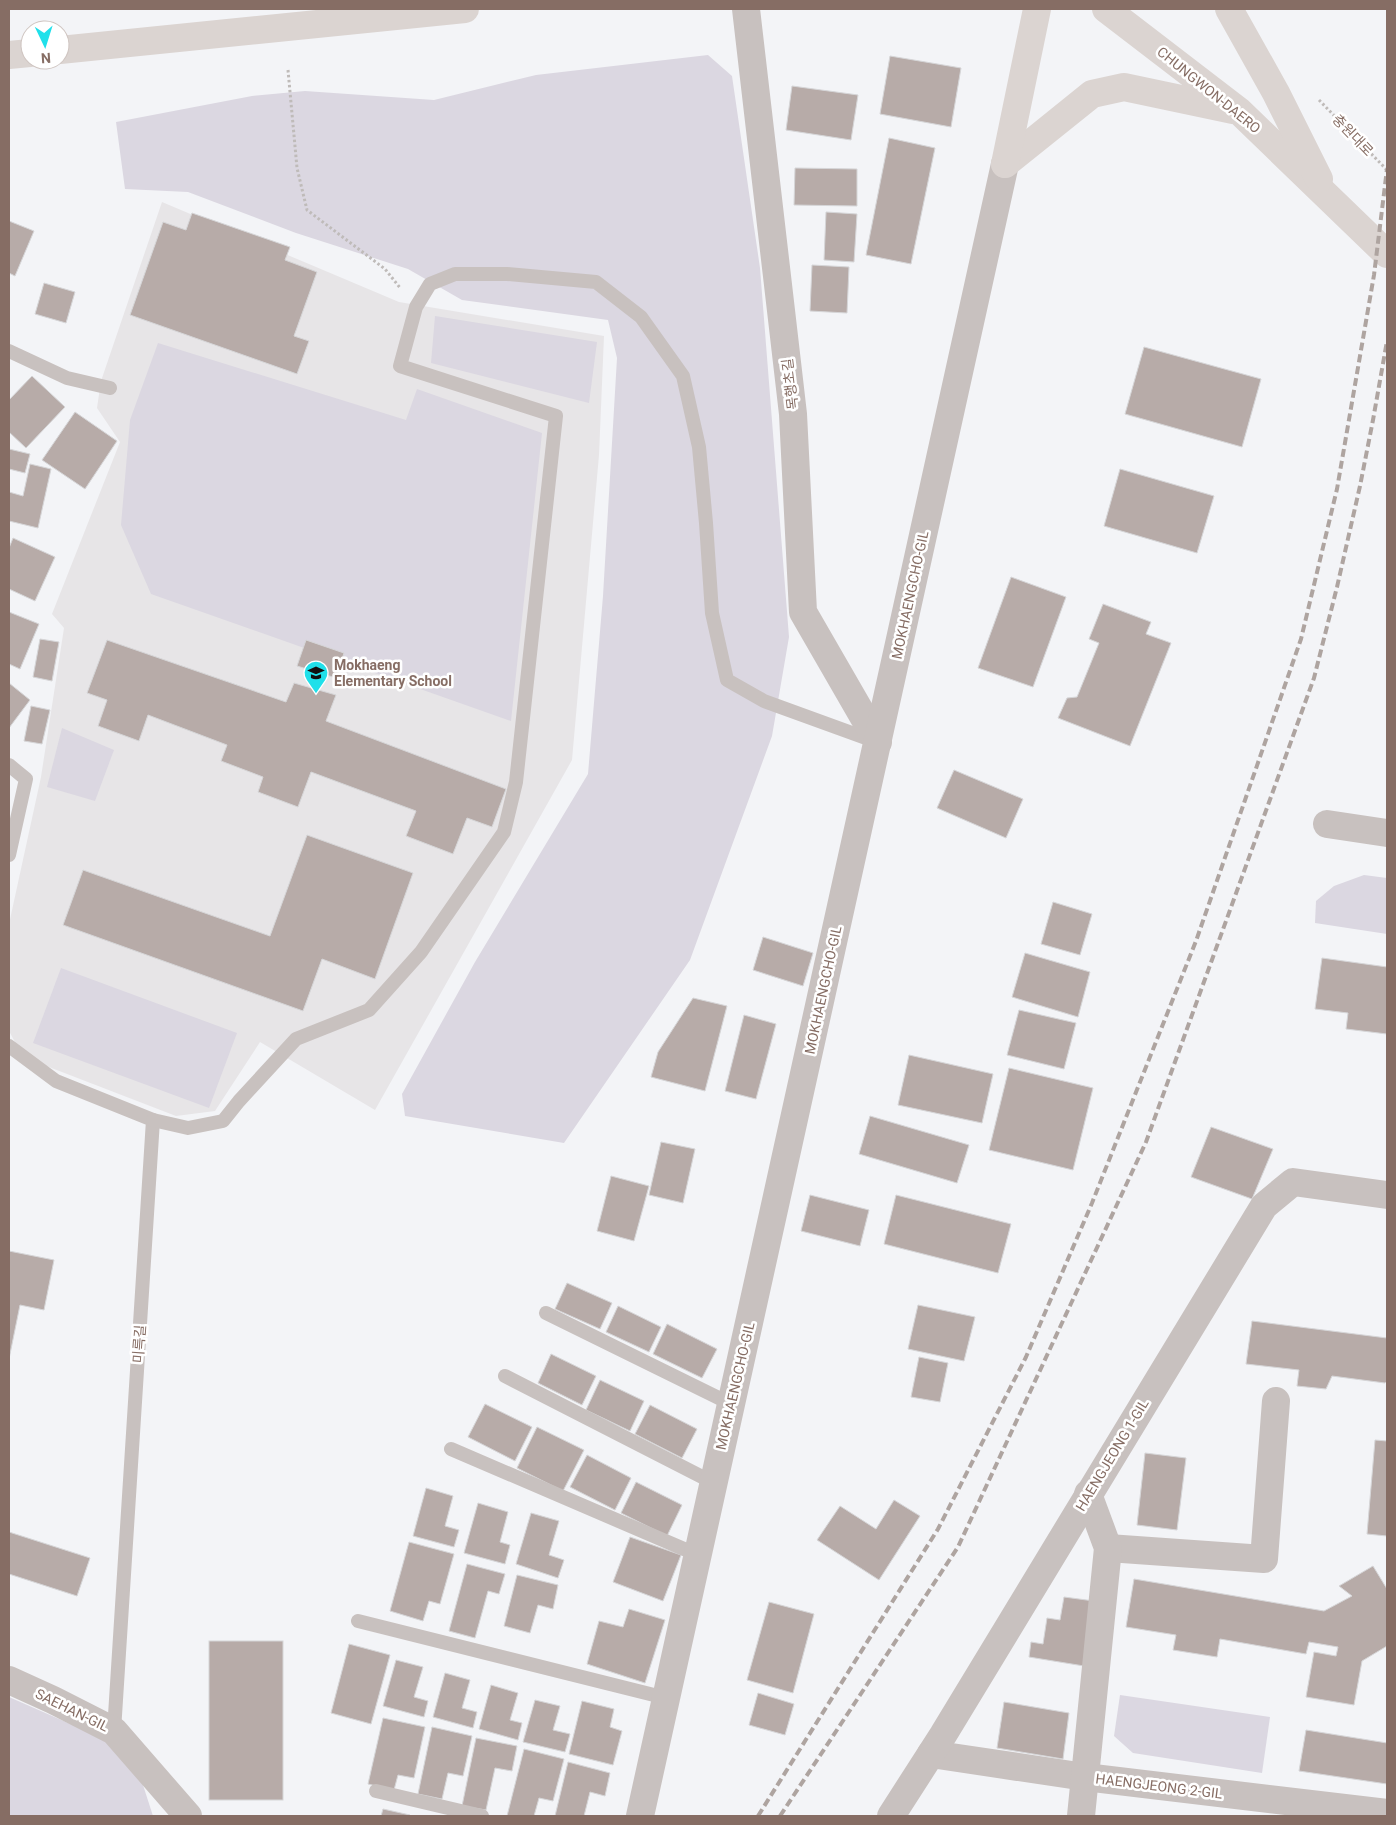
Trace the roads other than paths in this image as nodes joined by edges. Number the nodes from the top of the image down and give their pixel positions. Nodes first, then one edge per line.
1 (465, 9) edge
2 (746, 9) edge
3 (1037, 9) edge
4 (1106, 9) edge
5 (1229, 9) edge
6 (70, 49) edge
7 (1239, 111) junction
8 (1004, 164) junction
9 (1329, 198) junction
10 (1387, 254) edge
11 (9, 351) edge
12 (110, 388) dead end
13 (878, 742) junction
14 (9, 765) edge
15 (1327, 824) dead end
16 (1387, 833) edge
17 (9, 855) edge
18 (9, 1046) edge
19 (154, 1120) junction
20 (1387, 1195) edge
21 (546, 1313) dead end
22 (505, 1376) dead end
23 (1276, 1401) dead end
24 (732, 1404) junction
25 (451, 1449) dead end
26 (714, 1483) junction
27 (1088, 1494) junction
28 (1108, 1548) junction
29 (698, 1555) junction
30 (358, 1621) dead end
31 (9, 1680) edge
32 (666, 1698) junction
33 (114, 1731) junction
34 (931, 1754) junction
35 (1085, 1777) junction
36 (376, 1791) dead end
37 (1387, 1813) edge
38 (188, 1816) edge
39 (482, 1816) edge
40 (640, 1816) edge
41 (890, 1816) edge
42 (1081, 1816) edge

1 - 6 street
2 - 13 street, 목행초길
3 - 8 street
4 - 7 street, CHUNGWON-DAERO
5 - 9 street
7 - 8 street
7 - 9 street, CHUNGWON-DAERO
8 - 13 street, MOKHAENGCHO-GIL
9 - 10 street
11 - 12 lane
13 - 19 lane
13 - 24 street, MOKHAENGCHO-GIL
14 - 17 lane
15 - 16 street
18 - 19 lane
19 - 33 lane, 미륵길
20 - 27 street, HAENGJEONG 1-GIL
21 - 24 lane
22 - 26 lane
23 - 28 street
24 - 26 street, MOKHAENGCHO-GIL
25 - 29 lane
26 - 29 street, MOKHAENGCHO-GIL
27 - 28 street
27 - 34 street, HAENGJEONG 1-GIL
28 - 35 street
29 - 32 street, MOKHAENGCHO-GIL
30 - 32 lane
31 - 33 street, SAEHAN-GIL
32 - 40 street, MOKHAENGCHO-GIL
33 - 38 street, SAEHAN-GIL
34 - 35 street, HAENGJEONG 2-GIL
34 - 41 street, HAENGJEONG 1-GIL
35 - 37 street, HAENGJEONG 2-GIL
35 - 42 street
36 - 39 lane

